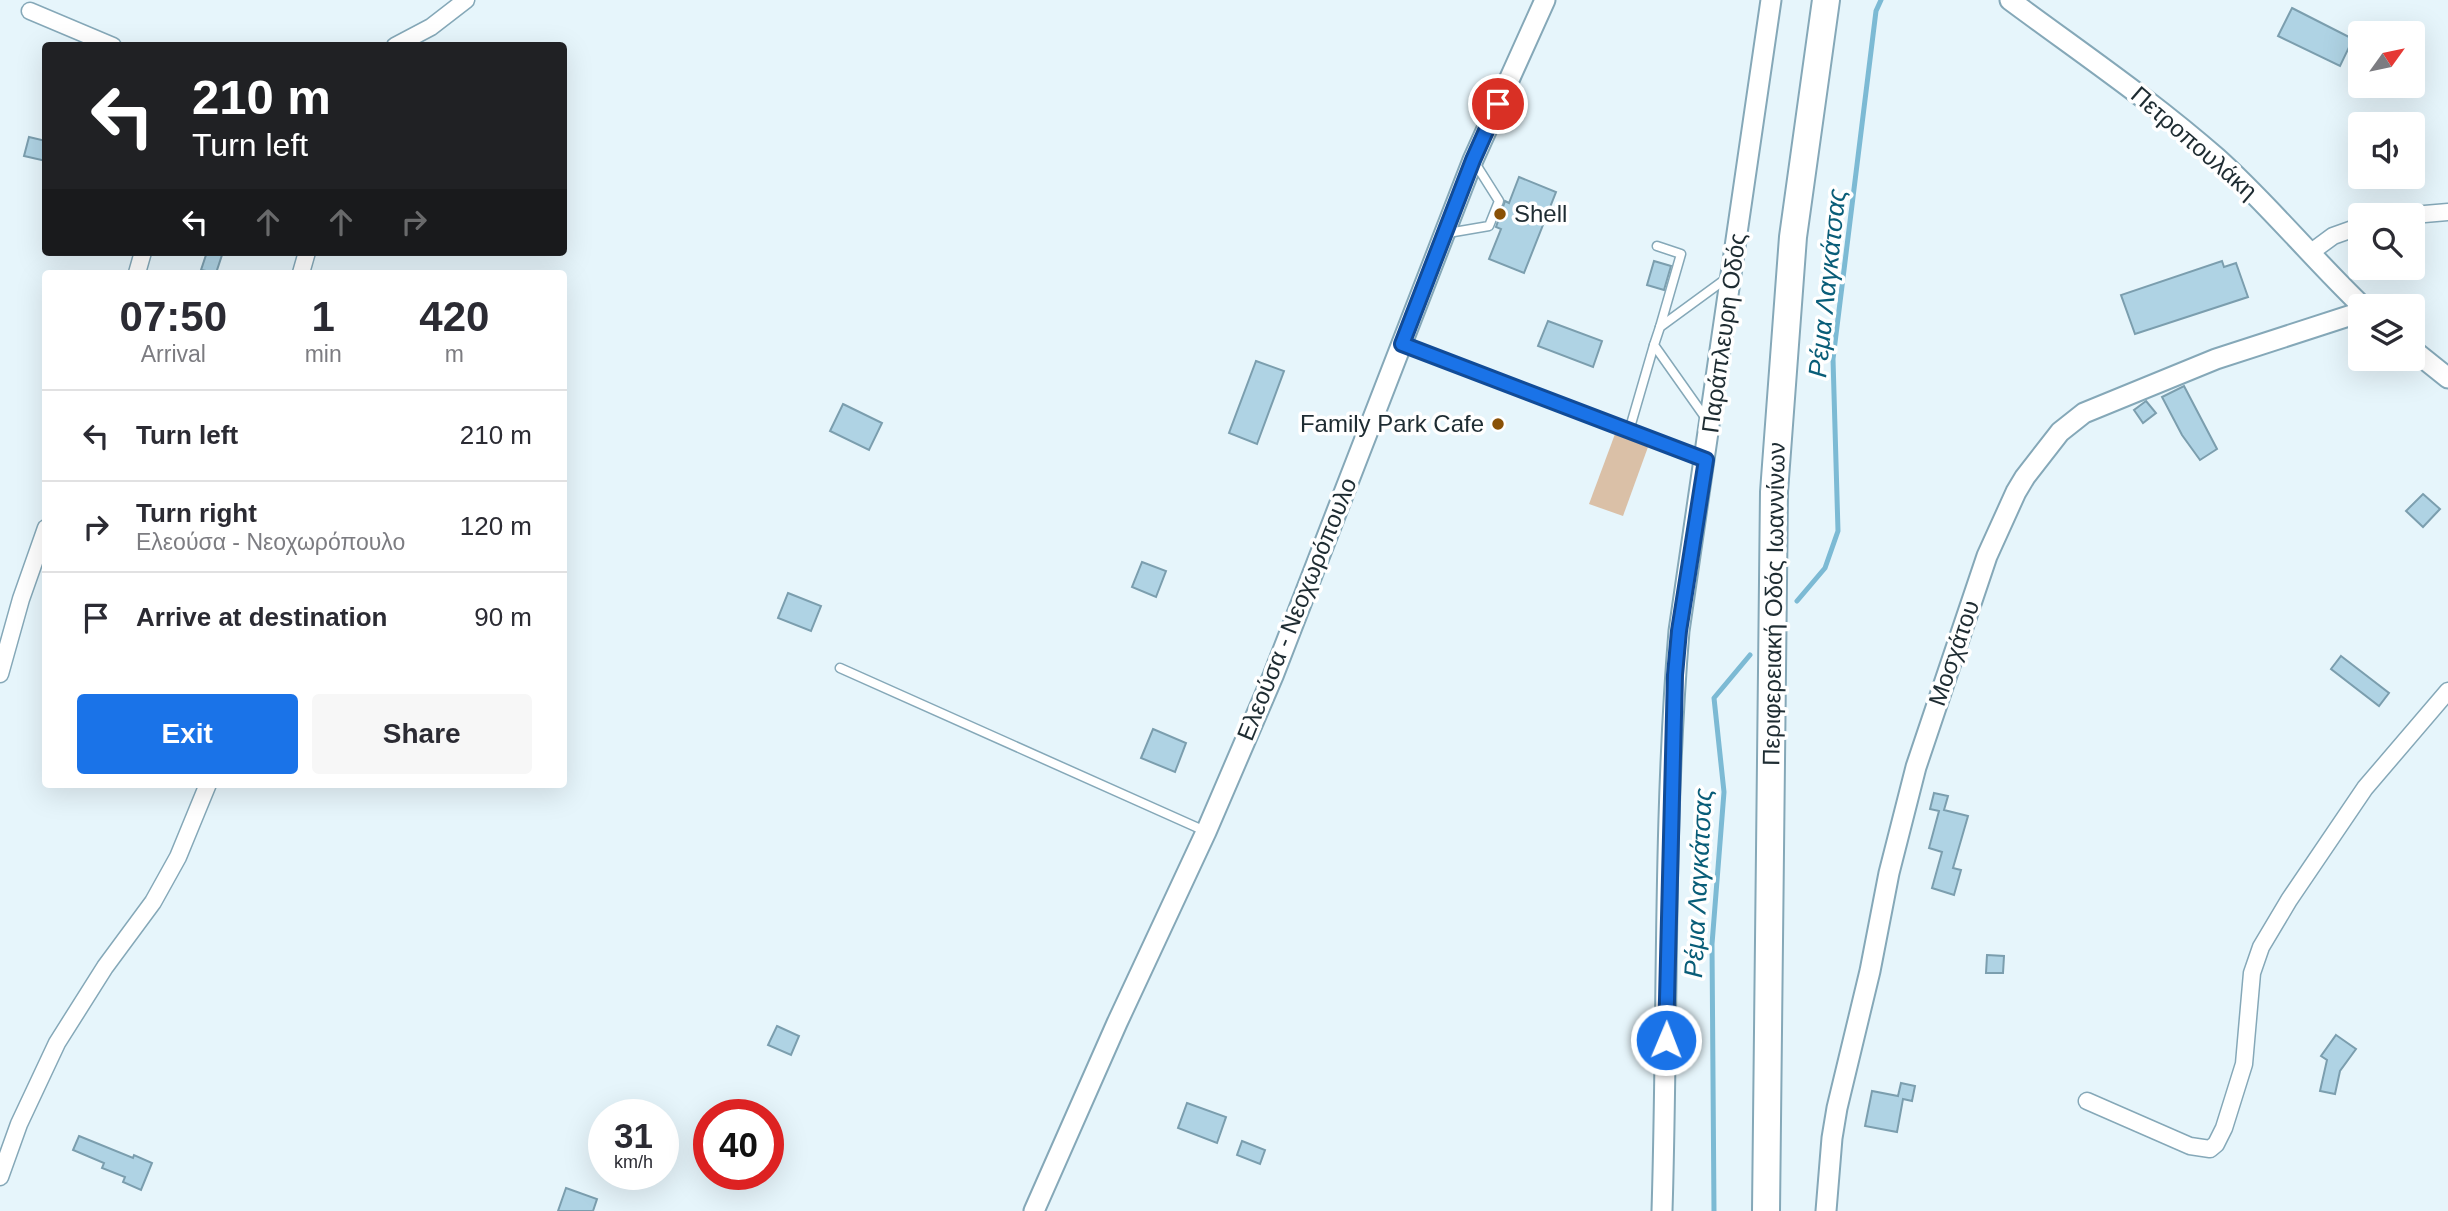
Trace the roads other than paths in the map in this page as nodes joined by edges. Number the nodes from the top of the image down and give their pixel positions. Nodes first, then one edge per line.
1 (467, 0) edge
2 (1545, 0) edge
3 (1771, 0) edge
4 (1826, 0) edge
5 (2010, 0) edge
6 (30, 11) dead end
7 (104, 42) edge
8 (403, 42) edge
9 (1473, 160) junction
10 (2448, 212) edge
11 (2425, 214) edge
12 (2348, 231) edge
13 (1445, 234) junction
14 (1657, 246) dead end
15 (2310, 253) junction
16 (1732, 274) junction
17 (2350, 294) edge
18 (2348, 316) edge
19 (1660, 327) junction
20 (1402, 344) junction
21 (1654, 345) junction
22 (2425, 360) edge
23 (2448, 378) edge
24 (1711, 425) junction
25 (1629, 431) junction
26 (1706, 460) junction
27 (42, 539) edge
28 (840, 668) dead end
29 (0, 674) edge
30 (2448, 691) edge
31 (206, 788) edge
32 (1206, 832) junction
33 (2087, 1101) dead end
34 (0, 1177) edge
35 (1034, 1211) edge
36 (1662, 1211) edge
37 (1766, 1211) edge
38 (1826, 1211) edge

1 - 8 street
2 - 9 street, Ελεούσα - Νεοχωρόπουλο
3 - 16 street, Παράπλευρη Οδός
4 - 37 highway, Περιφερειακή Οδός Ιωαννίνων
5 - 15 street, Πετροπουλάκη
6 - 7 street
9 - 13 street, Ελεούσα - Νεοχωρόπουλο
9 - 13 lane
10 - 11 street
12 - 15 street
13 - 20 street, Ελεούσα - Νεοχωρόπουλο
14 - 19 lane
15 - 17 street, Πετροπουλάκη
16 - 19 lane
16 - 24 street, Παράπλευρη Οδός
18 - 38 street, Μοσχάτου
19 - 21 lane
20 - 25 lane
20 - 32 street, Ελεούσα - Νεοχωρόπουλο
21 - 24 lane
21 - 25 lane
22 - 23 street
24 - 26 street, Παράπλευρη Οδός
25 - 26 lane
26 - 36 street, Παράπλευρη Οδός
27 - 29 street
28 - 32 lane
30 - 33 street
31 - 34 street
32 - 35 street, Ελεούσα - Νεοχωρόπουλο

